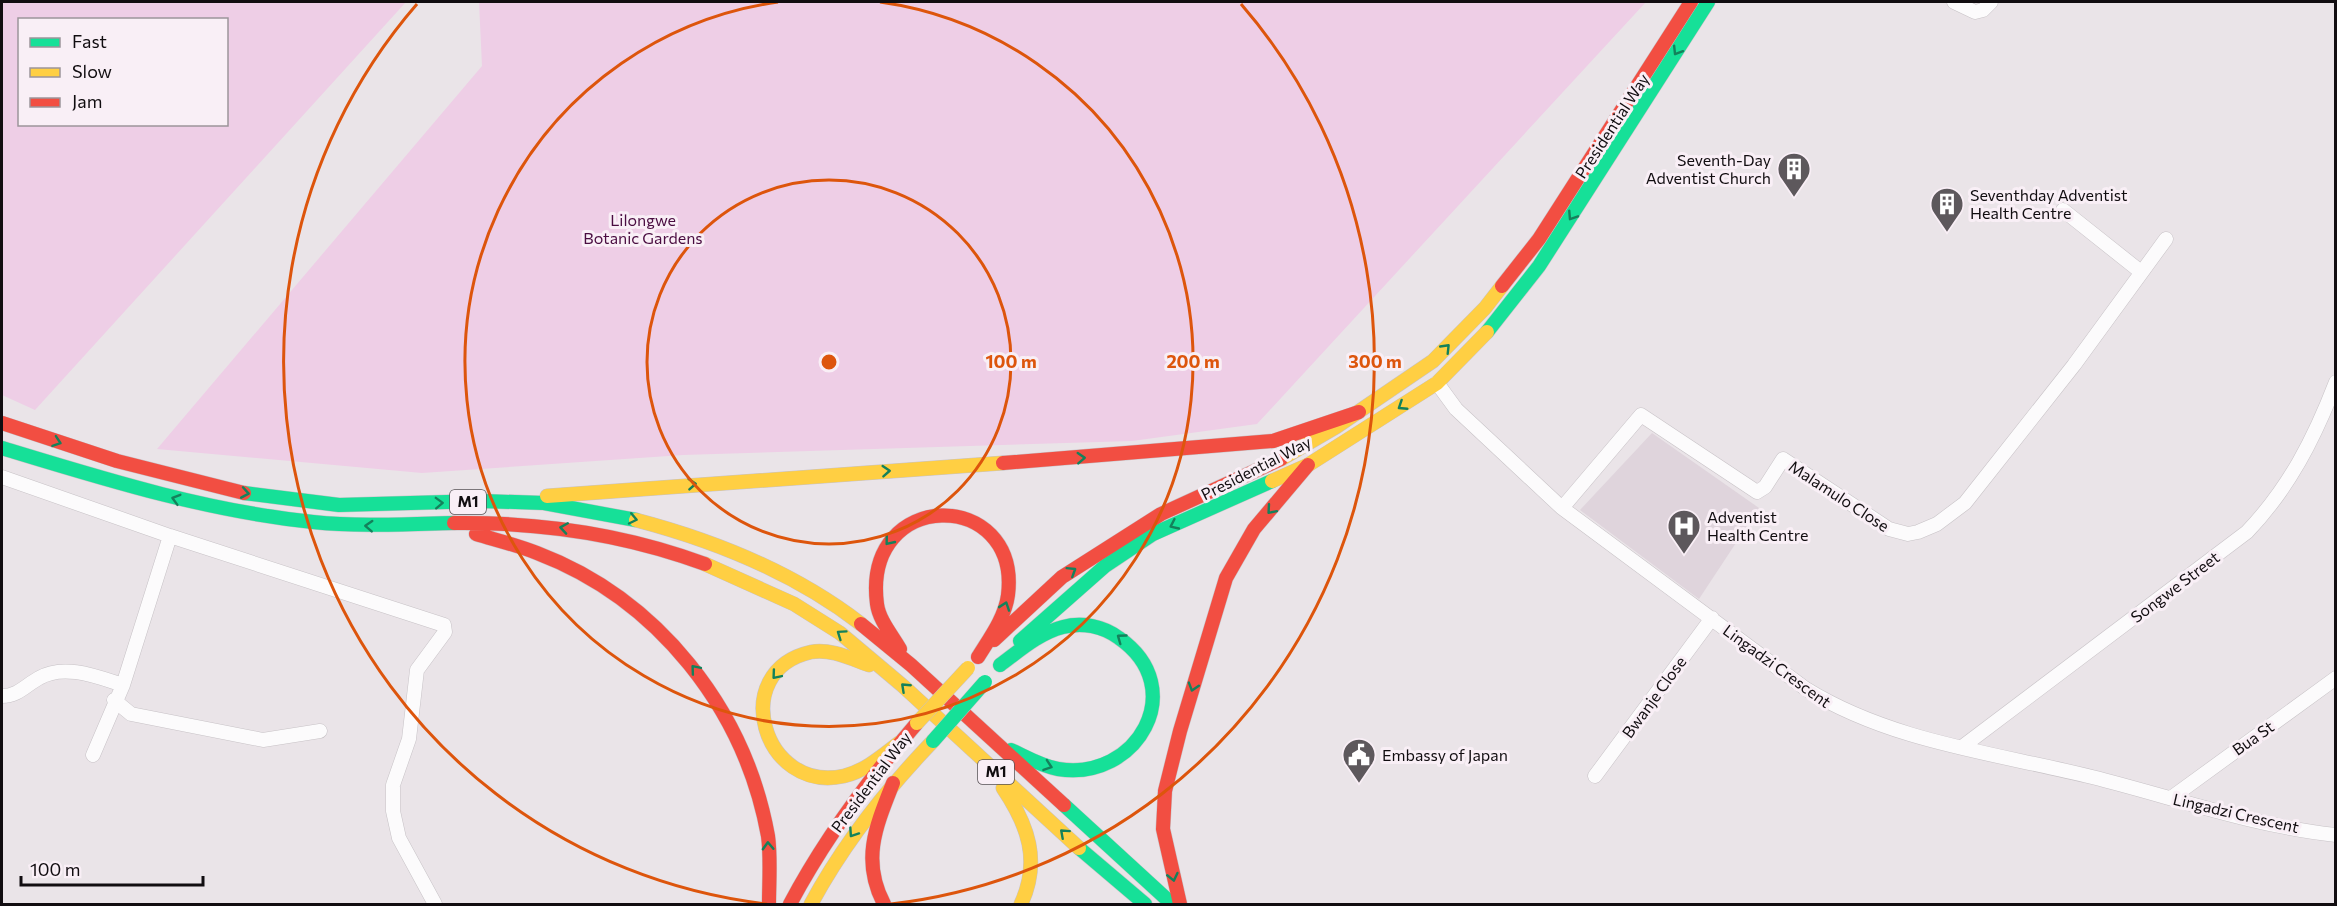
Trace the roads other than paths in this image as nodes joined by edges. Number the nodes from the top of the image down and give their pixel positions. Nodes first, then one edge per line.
1 (1691, 2) edge
2 (1708, 2) edge
3 (1954, 2) edge
4 (1991, 2) edge
5 (2063, 210) dead end
6 (2166, 239) dead end
7 (2140, 272) junction
8 (2336, 382) edge
9 (1437, 383) junction
10 (1359, 412) junction
11 (2, 423) edge
12 (2, 448) edge
13 (1308, 465) junction
14 (2, 477) edge
15 (508, 501) junction
16 (1562, 508) junction
17 (435, 524) junction
18 (170, 536) junction
19 (1712, 618) junction
20 (978, 657) junction
21 (906, 660) junction
22 (1000, 665) junction
23 (887, 670) junction
24 (2336, 678) edge
25 (123, 685) junction
26 (2, 696) edge
27 (114, 700) junction
28 (320, 731) dead end
29 (899, 743) junction
30 (995, 743) junction
31 (1962, 747) junction
32 (93, 755) dead end
33 (983, 760) junction
34 (1595, 776) dead end
35 (893, 783) junction
36 (2171, 798) junction
37 (2336, 835) edge
38 (435, 904) edge
39 (769, 904) edge
40 (790, 904) edge
41 (811, 904) edge
42 (884, 904) edge
43 (1021, 904) edge
44 (1145, 904) edge
45 (1172, 904) edge
46 (1180, 904) edge

10 -> 1 main road, Presidential Way
2 -> 9 main road, Presidential Way
3 - 4 street
5 - 7 street
6 - 7 street, Malamulo Close
7 - 16 street, Malamulo Close
8 - 31 street, Songwe Street
9 -> 13 main road, Presidential Way
9 - 16 street, Lingadzi Crescent
15 -> 10 main road
20 -> 10 main road, Presidential Way
11 -> 15 main road, M1
17 -> 12 main road, M1
13 -> 22 main road, Presidential Way
13 -> 46 main road
14 - 18 street
15 -> 21 main road, M1
16 - 19 street, Lingadzi Crescent
23 -> 17 main road, M1
39 -> 17 main road
18 - 25 street
18 - 38 street
19 - 31 street, Lingadzi Crescent
19 - 34 street, Bwanje Close
20 -> 21 main road
20 - 29 main road, Presidential Way, bridge
21 - 30 main road, M1
30 -> 22 main road
22 - 35 main road, Presidential Way, bridge
23 -> 29 main road
33 -> 23 main road, M1
24 - 36 street, Bua St
25 - 26 street
25 - 27 street
27 - 28 street
27 - 32 street
29 - 40 main road, Presidential Way
30 - 45 main road, M1
31 - 36 street, Lingadzi Crescent
33 - 43 main road
44 -> 33 main road, M1
35 -> 41 main road, Presidential Way
35 - 42 main road
36 - 37 street, Lingadzi Crescent

